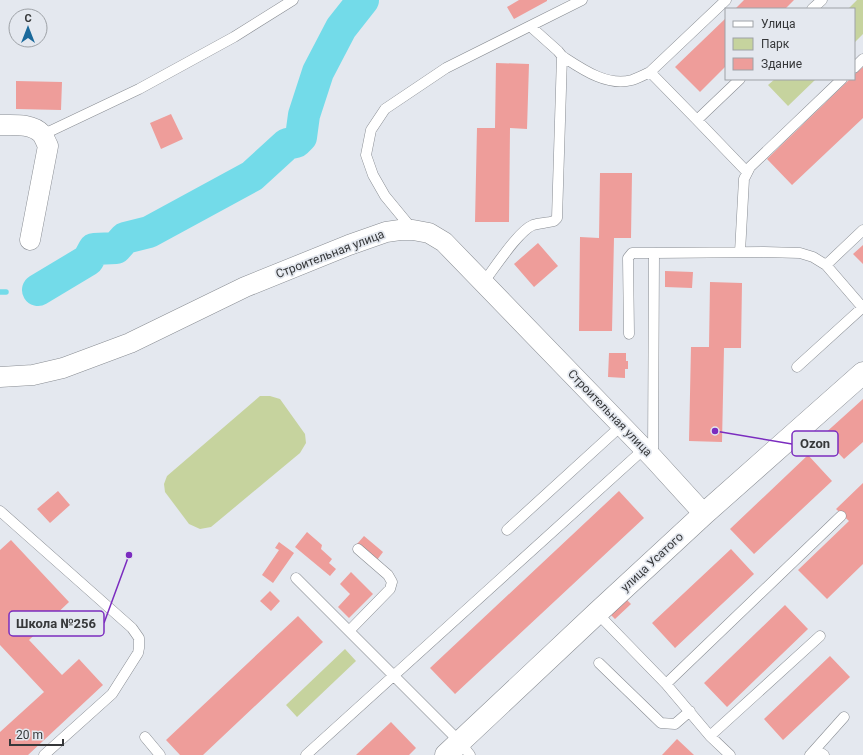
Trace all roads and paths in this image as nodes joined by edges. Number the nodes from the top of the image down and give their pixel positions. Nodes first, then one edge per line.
1 (293, 0) edge
2 (582, 0) edge
3 (726, 0) edge
4 (822, 0) edge
5 (813, 8) edge
6 (530, 26) junction
7 (562, 56) junction
8 (863, 59) edge
9 (855, 67) edge
10 (650, 72) junction
11 (739, 80) edge
12 (841, 80) edge
13 (697, 120) junction
14 (0, 125) edge
15 (42, 135) junction
16 (747, 172) junction
17 (413, 230) junction
18 (863, 230) edge
19 (30, 240) dead end
20 (740, 252) junction
21 (654, 253) junction
22 (826, 265) junction
23 (484, 283) junction
24 (863, 308) edge
25 (629, 334) dead end
26 (796, 367) dead end
27 (863, 373) edge
28 (0, 377) edge
29 (621, 426) junction
30 (648, 454) junction
31 (0, 511) edge
32 (704, 514) junction
33 (841, 516) dead end
34 (507, 530) dead end
35 (358, 549) dead end
36 (296, 578) dead end
37 (597, 613) junction
38 (349, 631) junction
39 (820, 636) dead end
40 (600, 663) dead end
41 (394, 676) junction
42 (666, 684) junction
43 (690, 711) junction
44 (844, 717) dead end
45 (710, 736) junction
46 (145, 737) dead end
47 (459, 751) edge
48 (811, 754) edge
49 (44, 755) edge
50 (160, 755) edge
51 (306, 755) edge
52 (730, 755) edge
53 (824, 755) edge

1 - 15 lane
2 - 6 lane
3 - 10 lane
4 - 5 lane
6 - 7 lane
6 - 17 lane
7 - 10 lane
7 - 23 lane
8 - 9 lane
10 - 13 lane
11 - 13 lane
12 - 16 lane
13 - 16 lane
14 - 15 street
15 - 19 street
16 - 20 lane
17 - 23 street, Строительная улица
17 - 28 street, Строительная улица
18 - 22 lane
20 - 21 lane
20 - 22 lane
21 - 25 lane
21 - 30 lane
22 - 24 lane
23 - 29 street, Строительная улица
24 - 26 lane
27 - 32 street, улица Усатого
29 - 30 street, Строительная улица
29 - 34 lane
30 - 32 street, Строительная улица
30 - 41 lane
31 - 49 lane
32 - 37 street, улица Усатого
33 - 42 lane
35 - 38 lane
36 - 38 lane
37 - 42 lane
37 - 47 street, улица Усатого
38 - 41 lane
39 - 45 lane
40 - 43 lane
41 - 47 lane
41 - 51 lane
42 - 43 lane
43 - 45 lane
44 - 48 lane
45 - 52 lane
46 - 50 lane
48 - 53 lane

